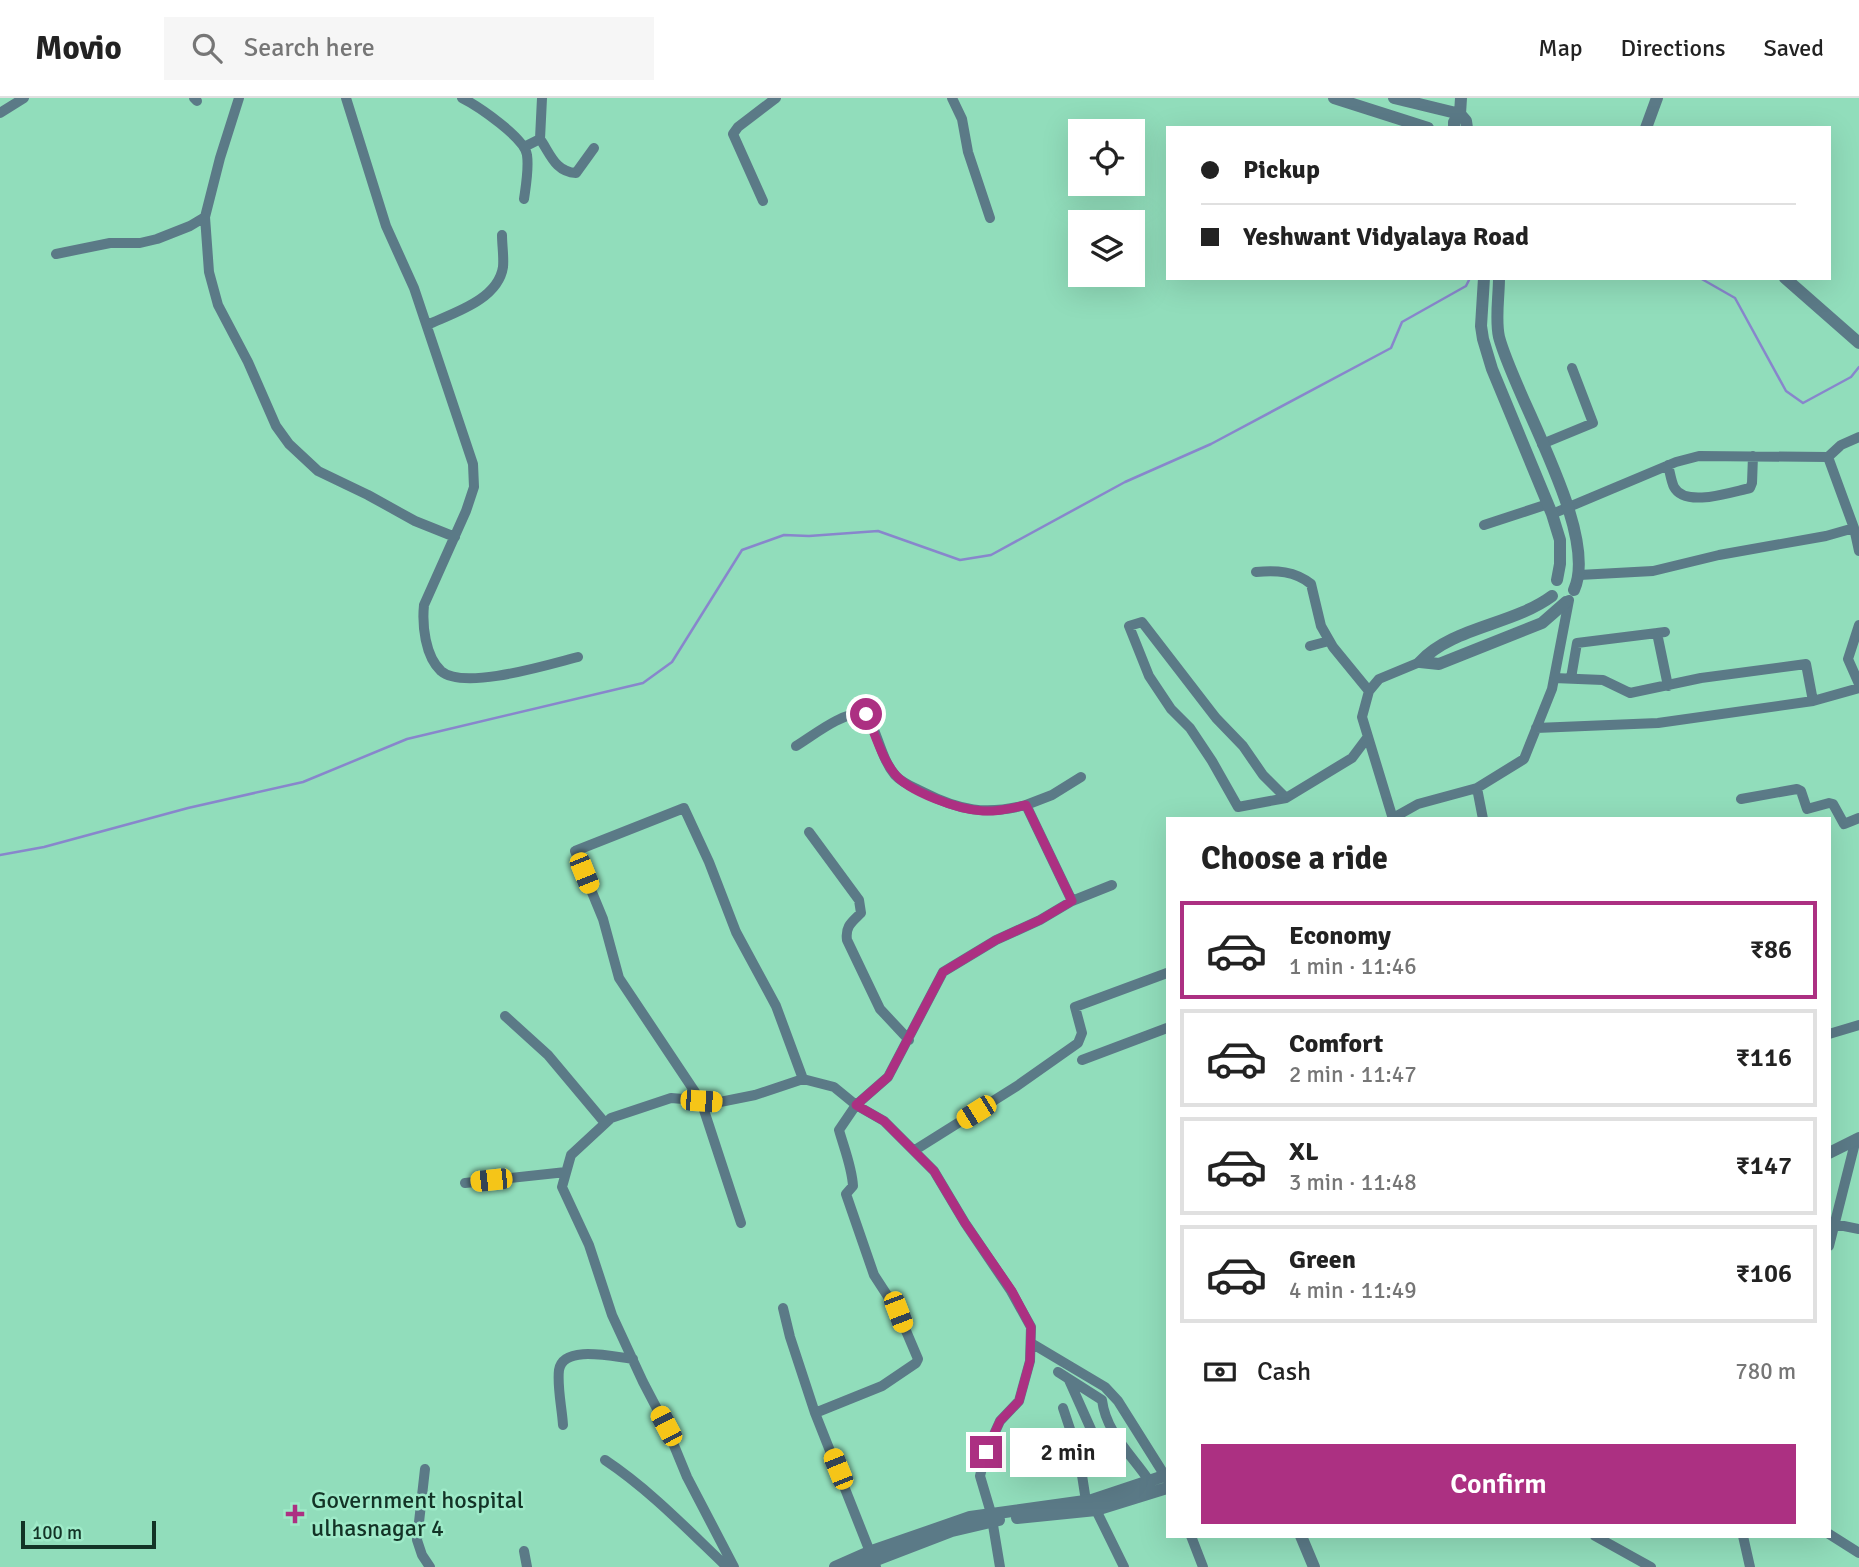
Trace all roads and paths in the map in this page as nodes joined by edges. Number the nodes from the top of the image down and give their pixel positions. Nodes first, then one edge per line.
1 (24, 98) edge
2 (239, 98) edge
3 (346, 98) edge
4 (462, 98) edge
5 (542, 98) edge
6 (776, 98) edge
7 (952, 98) edge
8 (1335, 98) edge
9 (1394, 98) edge
10 (1461, 98) edge
11 (1657, 98) edge
12 (0, 113) edge
13 (1460, 114) junction
14 (1422, 126) edge
15 (1454, 126) edge
16 (1467, 126) edge
17 (1647, 126) edge
18 (540, 139) junction
19 (524, 147) junction
20 (594, 148) dead end
21 (524, 199) dead end
22 (763, 201) dead end
23 (205, 217) junction
24 (990, 218) dead end
25 (502, 235) dead end
26 (56, 254) dead end
27 (1484, 280) edge
28 (1499, 280) edge
29 (1787, 280) edge
30 (427, 325) junction
31 (1498, 334) junction
32 (1483, 339) junction
33 (1858, 342) edge
34 (1572, 368) dead end
35 (1859, 437) edge
36 (1544, 447) junction
37 (1753, 456) junction
38 (1828, 457) junction
39 (1529, 458) junction
40 (1668, 465) junction
41 (1567, 508) junction
42 (1550, 509) junction
43 (1484, 526) dead end
44 (1854, 528) junction
45 (455, 537) junction
46 (1859, 551) edge
47 (1256, 572) dead end
48 (1579, 575) junction
49 (1557, 580) junction
50 (1552, 596) junction
51 (1570, 597) junction
52 (1859, 625) edge
53 (1329, 641) junction
54 (1310, 646) dead end
55 (578, 657) dead end
56 (1420, 662) junction
57 (1554, 678) junction
58 (1571, 678) junction
59 (1668, 685) junction
60 (1859, 686) edge
61 (1368, 691) junction
62 (1813, 701) junction
63 (1536, 728) junction
64 (1367, 738) junction
65 (796, 746) dead end
66 (1081, 777) dead end
67 (1477, 788) junction
68 (1286, 798) junction
69 (1741, 799) dead end
70 (1026, 805) junction
71 (1238, 807) junction
72 (1236, 817) edge
73 (1393, 817) edge
74 (1395, 817) edge
75 (1483, 817) edge
76 (1859, 818) edge
77 (809, 832) dead end
78 (1112, 885) dead end
79 (1072, 901) junction
80 (1166, 973) edge
81 (505, 1016) dead end
82 (1859, 1025) edge
83 (1166, 1028) edge
84 (1831, 1033) edge
85 (909, 1040) junction
86 (1082, 1060) dead end
87 (803, 1079) junction
88 (701, 1101) junction
89 (856, 1105) junction
90 (605, 1123) junction
91 (1857, 1139) edge
92 (915, 1150) junction
93 (1831, 1152) edge
94 (566, 1172) junction
95 (466, 1183) dead end
96 (741, 1223) dead end
97 (1835, 1224) junction
98 (1859, 1229) edge
99 (1831, 1239) edge
100 (783, 1308) dead end
101 (1031, 1343) junction
102 (633, 1359) junction
103 (1058, 1372) dead end
104 (1068, 1379) junction
105 (1063, 1408) dead end
106 (816, 1413) junction
107 (563, 1425) dead end
108 (1115, 1433) junction
109 (1098, 1445) junction
110 (1079, 1456) junction
111 (605, 1460) dead end
112 (425, 1469) dead end
113 (1166, 1477) edge
114 (1166, 1479) edge
115 (1166, 1479) edge
116 (1150, 1482) junction
117 (1091, 1505) junction
118 (992, 1516) junction
119 (1831, 1535) edge
120 (1192, 1538) edge
121 (1302, 1538) edge
122 (1599, 1538) edge
123 (1743, 1538) edge
124 (524, 1551) dead end
125 (1859, 1553) edge
126 (873, 1560) edge
127 (430, 1567) edge
128 (527, 1567) edge
129 (727, 1567) edge
130 (734, 1567) edge
131 (835, 1567) edge
132 (858, 1567) edge
133 (1000, 1567) edge
134 (1124, 1567) edge
135 (1203, 1567) edge
136 (1314, 1567) edge
137 (1651, 1567) edge
138 (1750, 1567) edge

1 - 12 street
2 - 23 street
3 - 30 street
4 - 19 street
5 - 18 street
6 - 22 street
7 - 24 street
8 - 14 street
9 - 13 street
10 - 13 street
11 - 17 street
13 - 15 street
13 - 16 street
18 - 19 street
18 - 20 street
19 - 21 street
23 - 26 street
23 - 45 street
25 - 30 street
27 - 32 street
28 - 31 street
29 - 33 street
30 - 45 street
31 - 32 street
31 - 36 street
32 - 39 street
34 - 36 street
35 - 38 street
36 - 39 street
36 - 41 street
37 - 38 street
37 - 40 street
37 - 40 street
38 - 44 street
39 - 42 street
40 - 41 street
41 - 42 street
41 - 48 street
42 - 43 street
42 - 49 street
44 - 46 street
44 - 48 street
45 - 55 street
47 - 53 street
48 - 51 street
49 - 50 street
49 - 51 street
50 - 51 street
50 - 56 street
51 - 56 street
51 - 57 street
52 - 60 street
53 - 54 street
53 - 61 street
56 - 61 street
57 - 58 street
57 - 63 street
58 - 59 street
58 - 59 street
59 - 62 street
60 - 62 street
61 - 64 street
62 - 63 street
63 - 67 street
64 - 68 street
64 - 73 street
65 - 70 street
66 - 70 street
67 - 74 street
67 - 75 street
68 - 71 street
68 - 71 street
69 - 76 street
70 - 79 street
71 - 72 street
77 - 85 street
78 - 79 street
79 - 85 street
80 - 92 street
81 - 90 street
82 - 84 street
83 - 86 street
85 - 89 street
87 - 88 street
87 - 88 street
87 - 89 street
88 - 90 street
88 - 96 street
89 - 92 street
89 - 106 street
90 - 94 street
91 - 93 street
91 - 97 street
92 - 101 street
94 - 95 street
94 - 102 street
97 - 98 street
97 - 99 street
100 - 106 street
101 - 113 street
101 - 118 street
102 - 107 street
102 - 130 street
103 - 104 street
104 - 108 street
104 - 109 street
105 - 110 street
106 - 126 street
108 - 109 street
108 - 116 street
109 - 110 street
110 - 117 street
111 - 129 street
112 - 127 street
114 - 116 street
115 - 117 street
116 - 117 street
117 - 118 street
117 - 134 street
118 - 126 street
118 - 133 street
119 - 125 street
120 - 135 street
121 - 136 street
122 - 137 street
123 - 138 street
124 - 128 street
126 - 131 street
126 - 132 street

